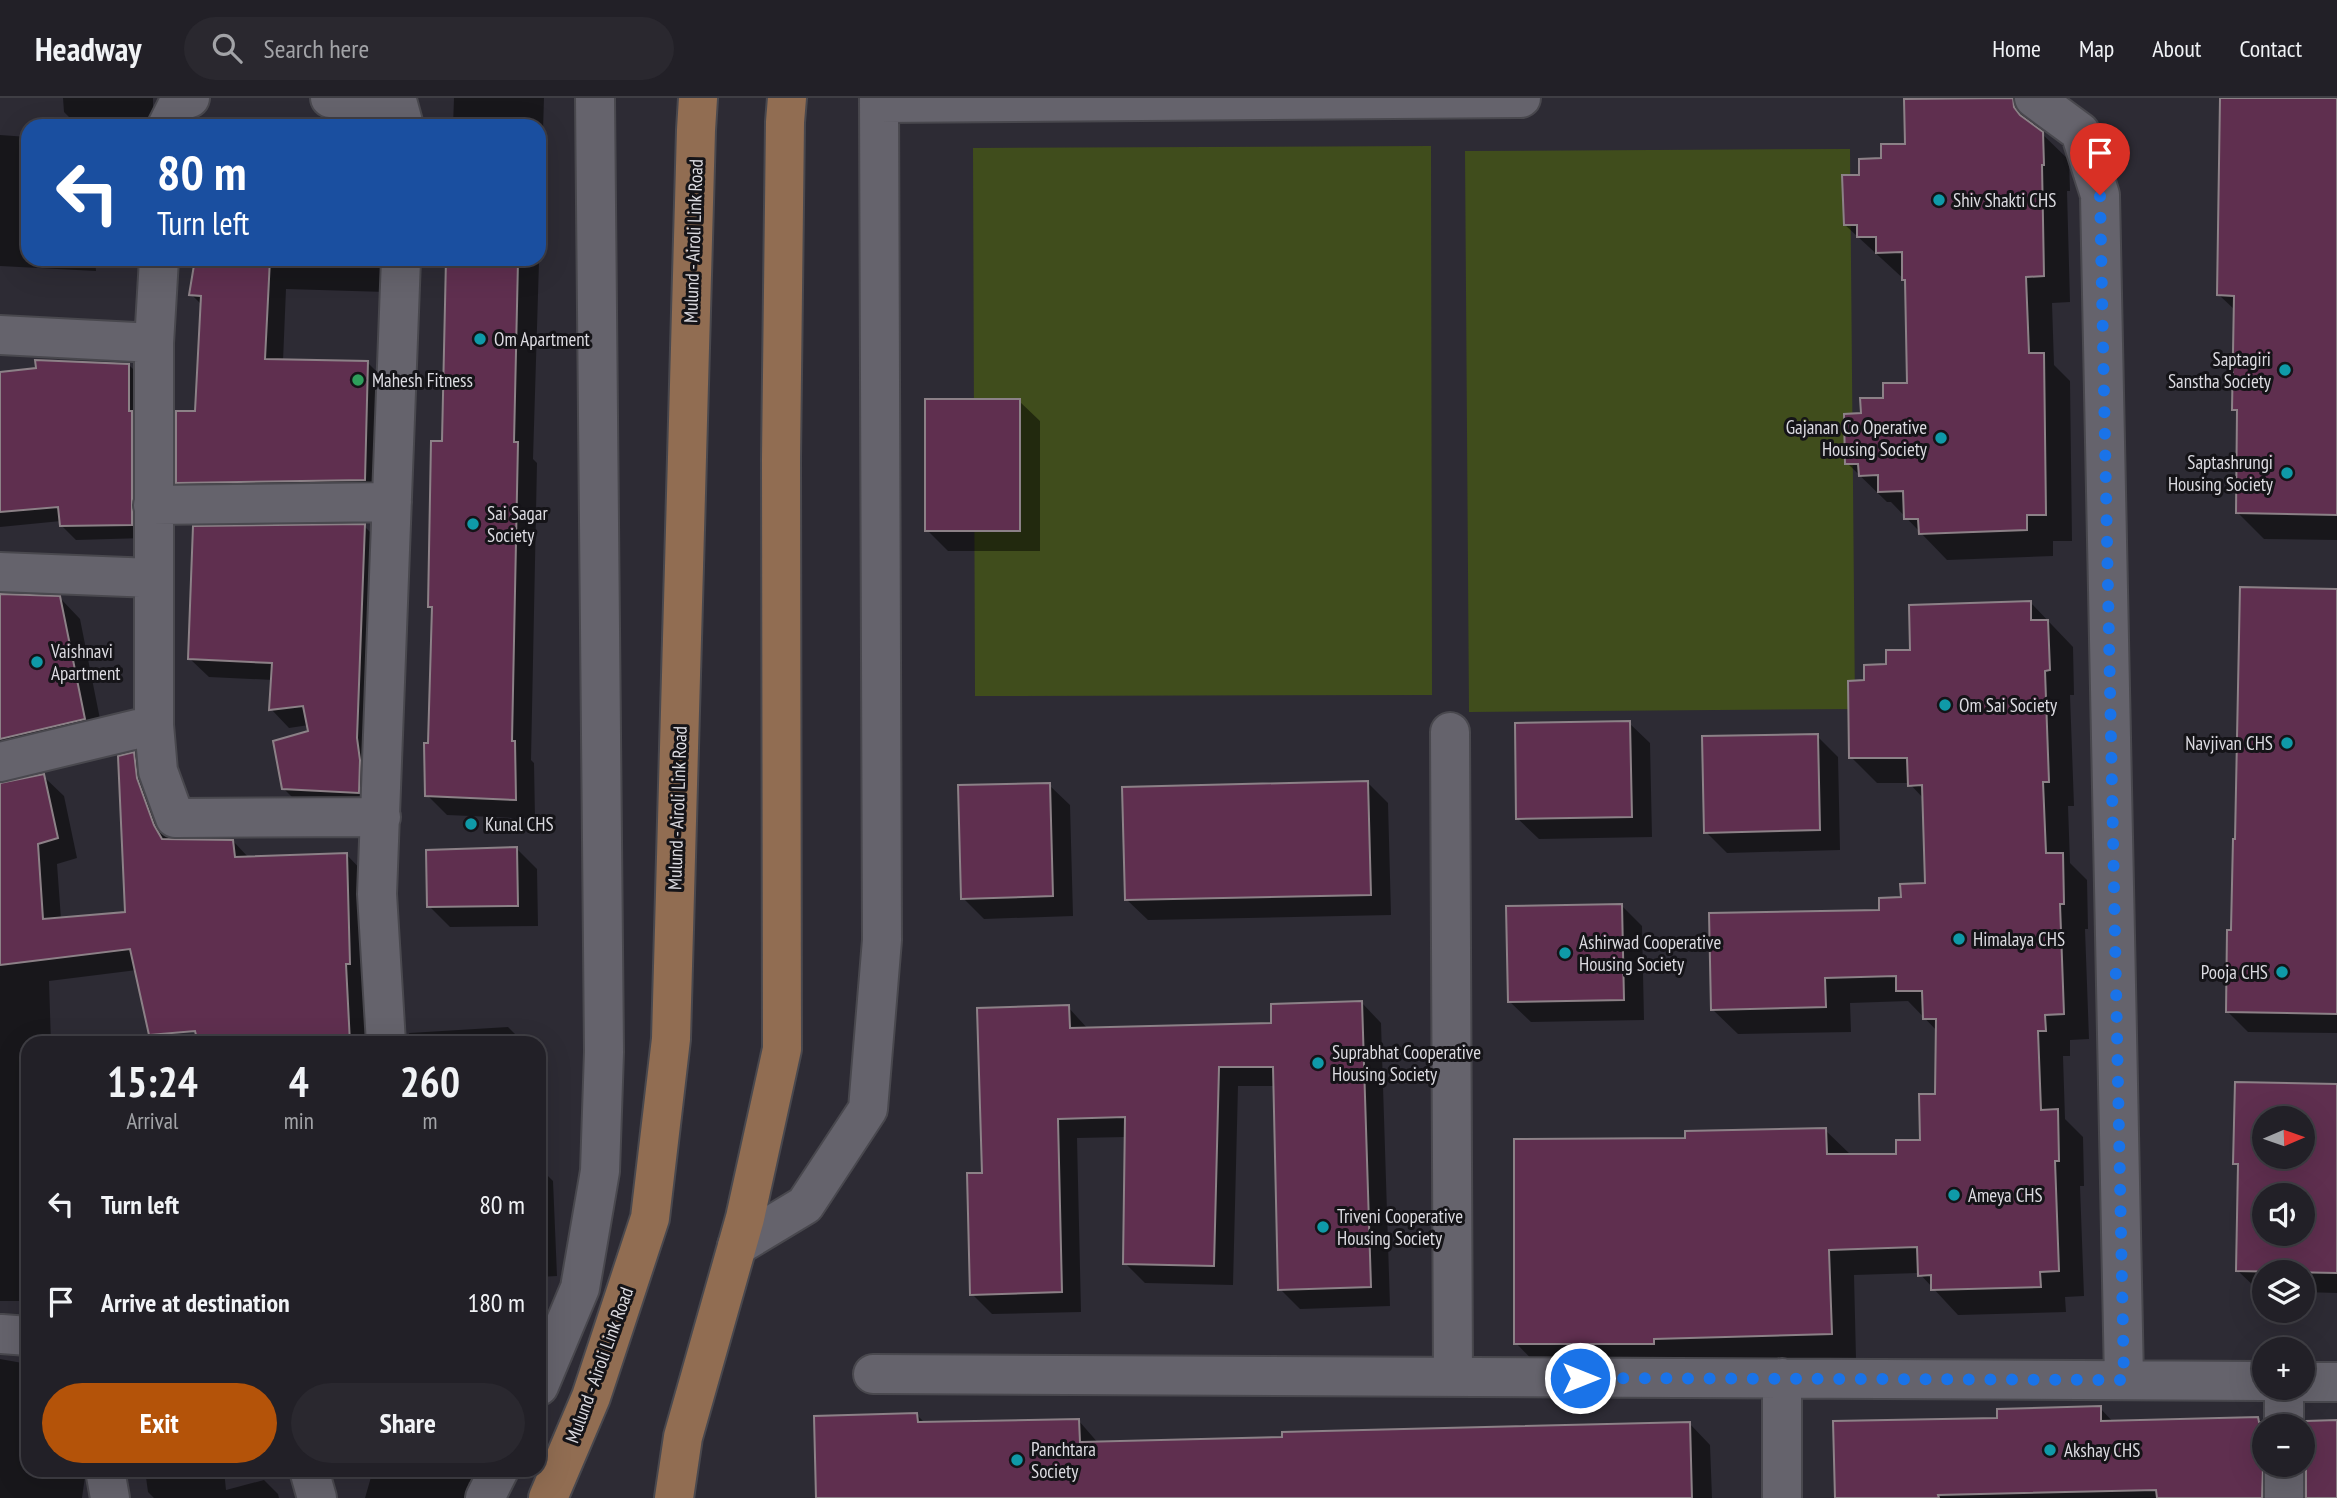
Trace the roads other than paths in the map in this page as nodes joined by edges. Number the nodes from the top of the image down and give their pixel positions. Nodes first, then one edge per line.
1 (190, 98) edge
2 (330, 98) edge
3 (595, 98) edge
4 (698, 98) edge
5 (787, 98) edge
6 (1521, 98) edge
7 (2034, 98) edge
8 (879, 101) edge
9 (170, 119) edge
10 (402, 119) edge
11 (159, 266) edge
12 (401, 266) edge
13 (0, 335) edge
14 (154, 343) junction
15 (392, 502) junction
16 (153, 505) junction
17 (0, 572) edge
18 (153, 578) junction
19 (155, 725) junction
20 (1450, 732) dead end
21 (0, 762) edge
22 (381, 817) junction
23 (386, 1036) edge
24 (737, 1246) junction
25 (546, 1369) edge
26 (873, 1374) dead end
27 (1453, 1377) junction
28 (1782, 1378) junction
29 (2124, 1380) junction
30 (2252, 1381) edge
31 (2315, 1381) edge
32 (2337, 1382) edge
33 (106, 1477) edge
34 (311, 1477) edge
35 (496, 1477) edge
36 (2284, 1477) edge
37 (110, 1498) edge
38 (317, 1498) edge
39 (485, 1498) edge
40 (548, 1498) edge
41 (674, 1498) edge
42 (1782, 1498) edge
43 (2284, 1498) edge

1 - 9 street
2 - 10 street
3 - 25 street
4 - 40 main road, Mulund - Airoli Link Road
5 - 24 main road
6 - 8 street
7 - 29 street
8 - 24 street
11 - 14 street
12 - 15 street
13 - 14 street
14 - 16 street
15 - 16 street
15 - 22 street
16 - 18 street
17 - 18 street
18 - 19 street
19 - 21 street
19 - 22 street
20 - 27 street
22 - 23 street
24 - 41 main road
26 - 27 street
27 - 28 street
28 - 29 street
28 - 42 street
29 - 30 street
31 - 32 street
33 - 37 street
34 - 38 street
35 - 39 street
36 - 43 street

